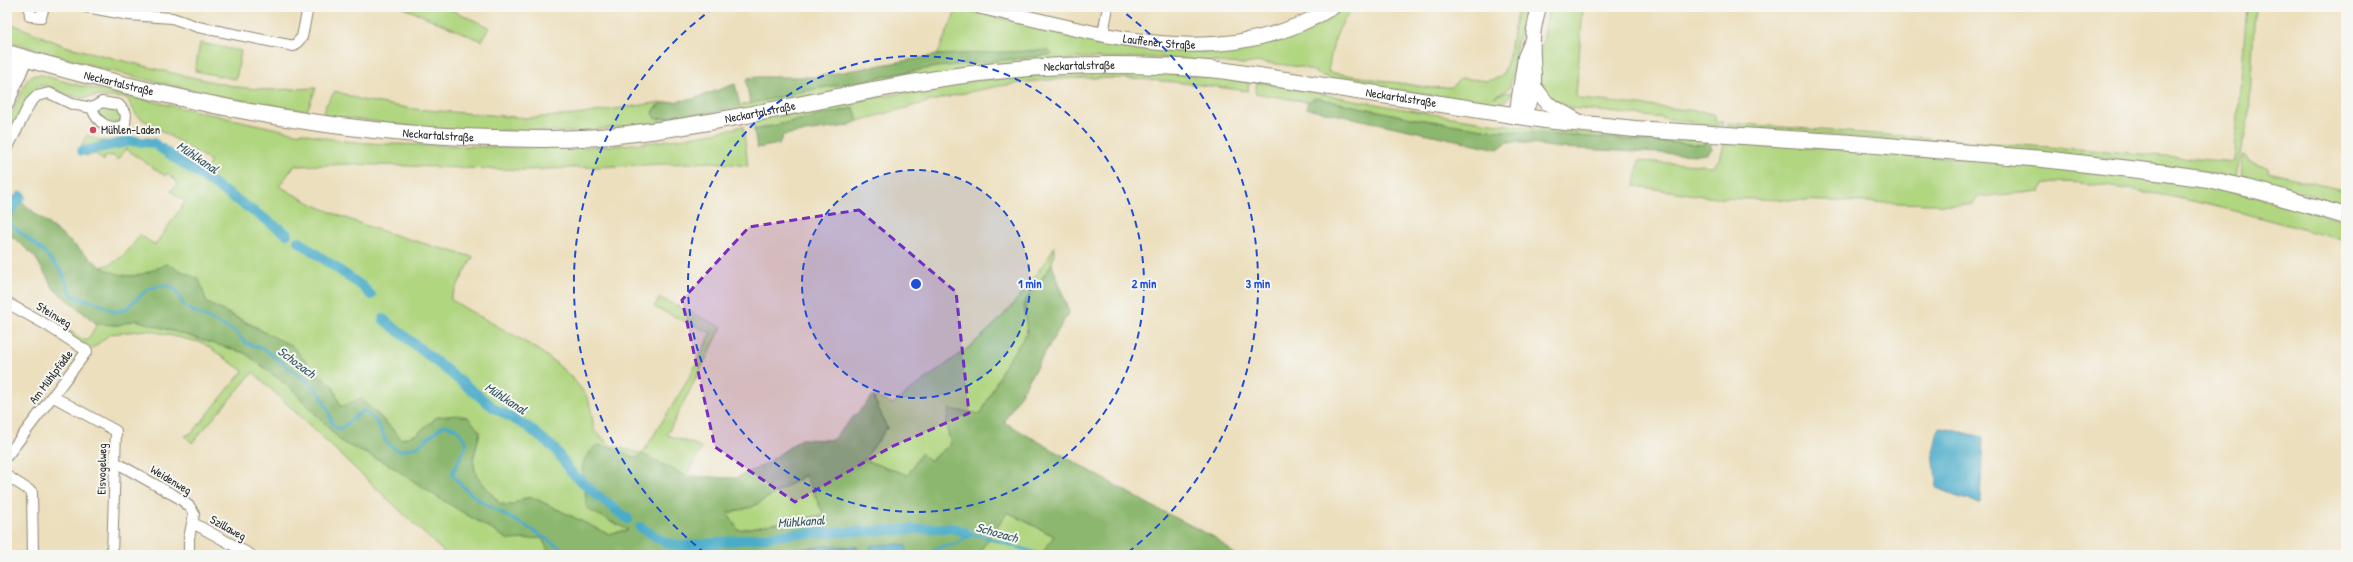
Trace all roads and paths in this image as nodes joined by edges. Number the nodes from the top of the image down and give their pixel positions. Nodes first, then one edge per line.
1 (29, 7) edge
2 (44, 7) edge
3 (86, 7) edge
4 (174, 7) edge
5 (308, 7) edge
6 (981, 7) edge
7 (1108, 7) edge
8 (1334, 7) edge
9 (1539, 7) edge
10 (172, 18) junction
11 (1103, 33) junction
12 (1532, 41) junction
13 (7, 53) edge
14 (25, 58) junction
15 (7, 69) edge
16 (1534, 86) junction
17 (7, 103) edge
18 (92, 108) dead end
19 (1516, 117) junction
20 (1583, 123) junction
21 (7, 148) edge
22 (2346, 216) edge
23 (7, 303) edge
24 (87, 351) joint
25 (52, 396) junction
26 (7, 456) edge
27 (115, 462) junction
28 (7, 476) edge
29 (193, 523) junction
30 (33, 555) edge
31 (112, 555) edge
32 (189, 555) edge
33 (251, 555) edge

1 - 2 street
3 - 10 street
4 - 10 street
5 - 10 street
6 - 11 street, Lauffener Straße
7 - 11 street
8 - 11 street, Lauffener Straße
9 - 12 street
12 - 16 street
12 - 19 street
13 - 14 main road, Neckartalstraße
14 - 15 street
14 - 17 street
14 - 19 main road, Neckartalstraße
16 - 19 street
16 - 20 street
18 - 21 street
19 - 20 main road, Neckartalstraße
20 - 22 main road, Neckartalstraße
23 - 24 street, Steinweg
24 - 25 street, Am Mühlpfädle
25 - 26 street, Am Mühlpfädle
25 - 27 street, Eisvogelweg
27 - 29 street, Weidenweg
27 - 31 street, Eisvogelweg
28 - 30 street
29 - 32 street, Weidenweg
29 - 33 street, Szillaweg

